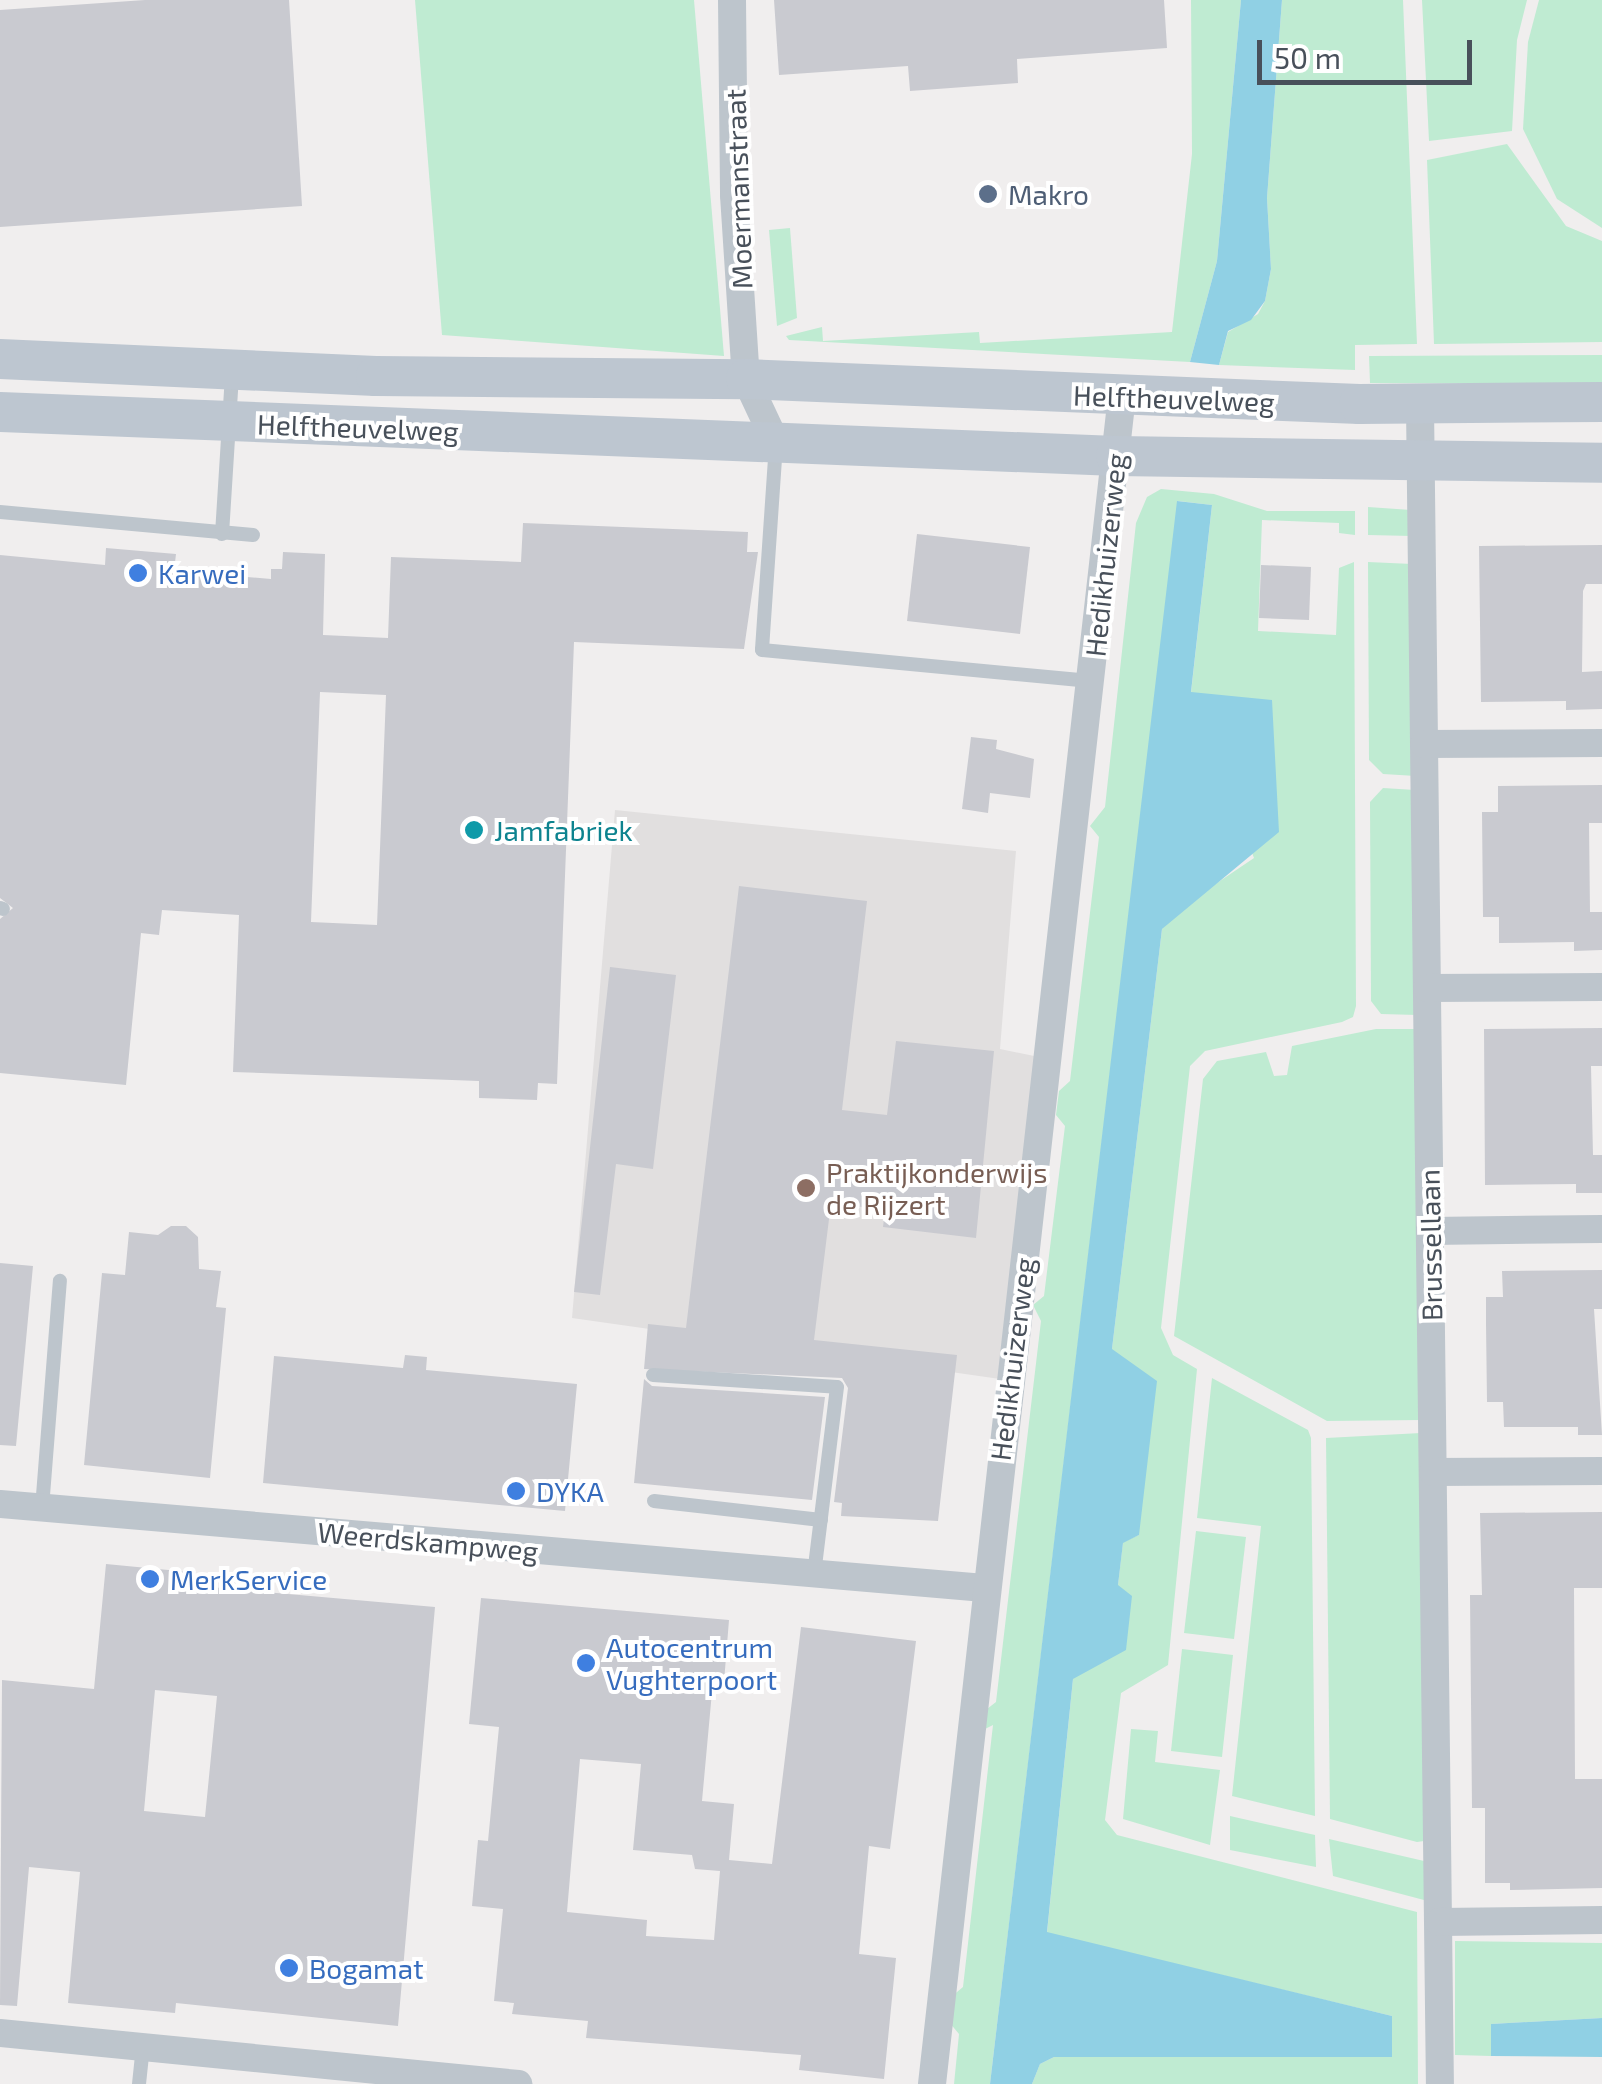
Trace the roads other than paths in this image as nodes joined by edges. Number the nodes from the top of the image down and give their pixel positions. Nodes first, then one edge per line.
1 (732, 0) edge
2 (0, 360) edge
3 (232, 370) junction
4 (746, 379) junction
5 (1122, 396) junction
6 (1602, 402) edge
7 (1420, 406) junction
8 (0, 412) edge
9 (229, 422) junction
10 (776, 443) junction
11 (1116, 456) junction
12 (1602, 464) edge
13 (1420, 465) junction
14 (0, 512) edge
15 (222, 534) junction
16 (253, 535) dead end
17 (1091, 680) junction
18 (1602, 742) edge
19 (1424, 744) junction
20 (1602, 986) edge
21 (1426, 988) junction
22 (1602, 1229) edge
23 (1430, 1230) junction
24 (60, 1281) dead end
25 (653, 1375) dead end
26 (1602, 1470) edge
27 (1433, 1472) junction
28 (654, 1501) dead end
29 (0, 1504) edge
30 (42, 1508) junction
31 (821, 1520) junction
32 (814, 1574) junction
33 (984, 1588) junction
34 (1602, 1920) edge
35 (1438, 1922) junction
36 (0, 2033) edge
37 (143, 2047) junction
38 (139, 2084) edge
39 (518, 2084) edge
40 (932, 2084) edge
41 (1440, 2084) edge

1 - 4 street, Moermanstraat
2 - 3 main road, Helftheuvelweg
3 - 4 main road, Helftheuvelweg
3 - 9 lane
4 - 5 main road, Helftheuvelweg
4 - 10 street
5 - 7 main road, Helftheuvelweg
5 - 11 street, Hedikhuizerweg
6 - 7 main road, Helftheuvelweg
7 - 13 street, Brussellaan
8 - 9 main road, Helftheuvelweg
9 - 10 main road, Helftheuvelweg
9 - 15 lane
10 - 11 main road, Helftheuvelweg
10 - 17 lane
11 - 13 main road, Helftheuvelweg
11 - 17 street, Hedikhuizerweg
12 - 13 main road, Helftheuvelweg
13 - 19 street, Brussellaan
14 - 15 lane
15 - 16 lane
17 - 33 street, Hedikhuizerweg
18 - 19 street
19 - 21 street, Brussellaan
20 - 21 street
21 - 23 street, Brussellaan
22 - 23 street
23 - 27 street, Brussellaan
24 - 30 lane
25 - 31 lane
26 - 27 street
27 - 35 street, Brussellaan
28 - 31 lane
29 - 30 street, Weerdskampweg
30 - 32 street, Weerdskampweg
31 - 32 lane
32 - 33 street, Weerdskampweg
33 - 40 street, Hedikhuizerweg
34 - 35 street
35 - 41 street, Brussellaan
36 - 37 street
37 - 38 lane
37 - 39 street

